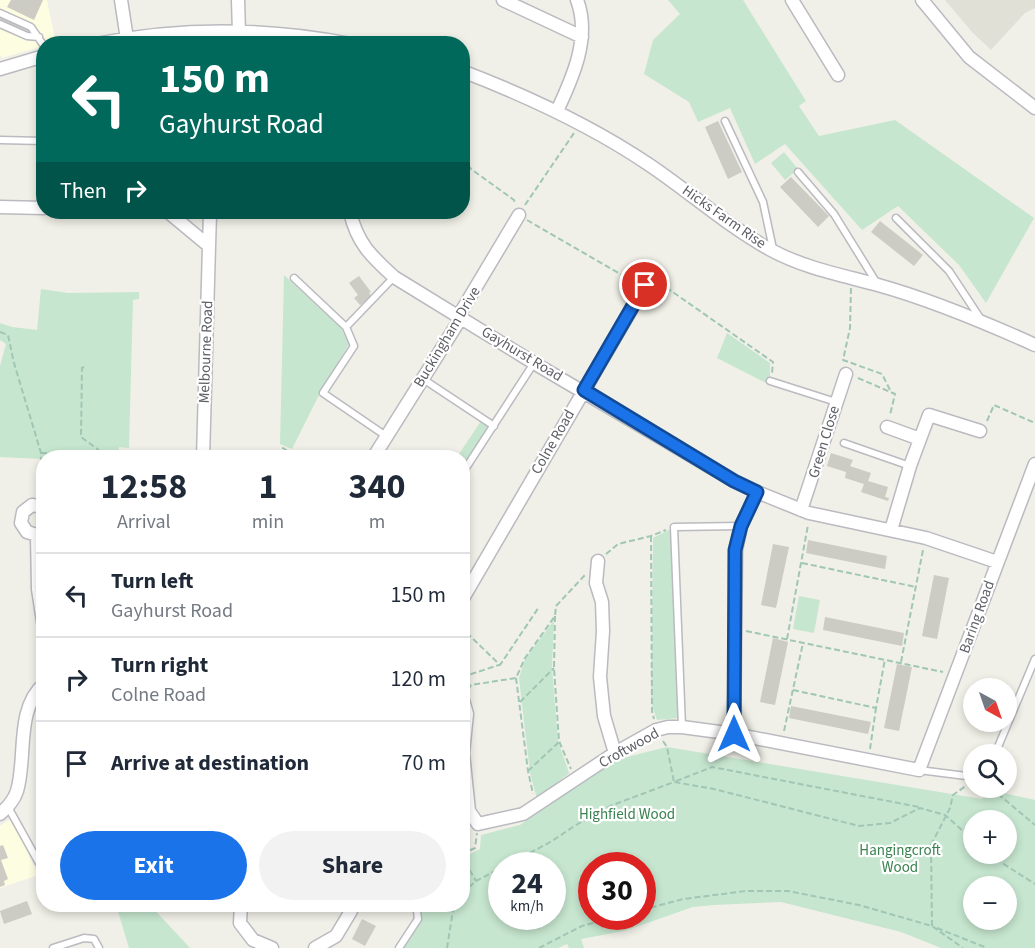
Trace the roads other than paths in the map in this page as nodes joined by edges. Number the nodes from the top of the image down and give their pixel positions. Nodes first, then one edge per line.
1 (121, 0) edge
2 (238, 0) edge
3 (503, 0) edge
4 (576, 0) edge
5 (792, 0) edge
6 (922, 0) edge
7 (0, 13) edge
8 (0, 24) edge
9 (239, 32) junction
10 (38, 36) edge
11 (127, 36) edge
12 (149, 36) edge
13 (298, 36) edge
14 (36, 37) edge
15 (582, 37) junction
16 (36, 59) edge
17 (0, 69) edge
18 (470, 74) edge
19 (838, 75) dead end
20 (1035, 108) edge
21 (557, 111) junction
22 (725, 121) dead end
23 (0, 140) edge
24 (36, 141) edge
25 (798, 172) dead end
26 (0, 207) edge
27 (36, 208) edge
28 (519, 215) road end
29 (176, 219) edge
30 (210, 219) edge
31 (352, 219) edge
32 (896, 219) dead end
33 (209, 246) junction
34 (773, 251) junction
35 (294, 278) dead end
36 (394, 278) junction
37 (645, 285) road end
38 (879, 285) junction
39 (460, 317) junction
40 (982, 321) junction
41 (346, 327) junction
42 (1035, 345) edge
43 (534, 363) junction
44 (846, 374) road end
45 (422, 378) junction
46 (770, 381) road end
47 (584, 390) junction
48 (836, 402) junction
49 (494, 426) junction
50 (887, 427) road end
51 (980, 431) road end
52 (386, 436) junction
53 (920, 439) junction
54 (844, 443) dead end
55 (203, 450) edge
56 (377, 450) edge
57 (470, 462) edge
58 (1035, 464) edge
59 (910, 466) junction
60 (757, 492) junction
61 (36, 505) edge
62 (801, 510) junction
63 (741, 526) junction
64 (891, 530) junction
65 (36, 533) edge
66 (597, 561) road end
67 (997, 562) junction
68 (470, 586) edge
69 (1035, 659) edge
70 (36, 690) edge
71 (682, 727) junction
72 (734, 734) junction
73 (999, 744) edge
74 (615, 753) junction
75 (919, 770) junction
76 (963, 775) edge
77 (4, 810) edge
78 (470, 812) edge
79 (36, 858) edge
80 (241, 912) edge
81 (350, 912) edge
82 (417, 912) edge
83 (63, 946) edge
84 (53, 948) edge
85 (99, 948) edge
86 (272, 948) edge
87 (315, 948) edge
88 (399, 948) edge

1 - 11 street
2 - 9 street
3 - 15 street
4 - 15 street
5 - 19 street
6 - 20 street
7 - 10 lane
8 - 14 lane
9 - 12 street
9 - 13 street
15 - 21 street
16 - 17 street
18 - 21 street, Hicks Farm Rise
21 - 34 street, Hicks Farm Rise
22 - 34 lane
23 - 24 lane
25 - 38 lane
26 - 27 street
28 - 39 street, Buckingham Drive
29 - 33 street
30 - 33 street, Melbourne Road
31 - 36 street, Gayhurst Road
32 - 40 lane
33 - 55 street, Melbourne Road
34 - 38 street, Hicks Farm Rise
35 - 41 lane
36 - 39 street, Gayhurst Road
36 - 41 lane
37 - 47 street, Colne Road
38 - 40 street, Hicks Farm Rise
39 - 43 street, Gayhurst Road
39 - 45 street, Buckingham Drive
40 - 42 street, Hicks Farm Rise
41 - 52 lane
43 - 47 street, Gayhurst Road
43 - 49 lane
44 - 48 street, Green Close
45 - 49 lane
45 - 52 street, Buckingham Drive
46 - 48 lane
47 - 60 street, Gayhurst Road
47 - 68 street, Colne Road
48 - 62 street, Green Close
49 - 57 lane
50 - 53 street
51 - 53 street
52 - 56 street, Buckingham Drive
53 - 59 street
54 - 59 lane
58 - 67 street, Baring Road
59 - 64 street
60 - 62 street, Gayhurst Road
60 - 63 street
61 - 65 street
62 - 64 street, Gayhurst Road
63 - 71 lane
63 - 72 street
64 - 67 street, Gayhurst Road
66 - 74 street
67 - 75 street, Baring Road
69 - 73 lane
70 - 77 street
71 - 72 street, Croftwood
71 - 74 street, Croftwood
72 - 75 street, Croftwood
74 - 78 street, Croftwood
75 - 76 lane
77 - 79 lane
80 - 86 street
81 - 87 street
82 - 88 lane
83 - 84 lane
83 - 85 lane

